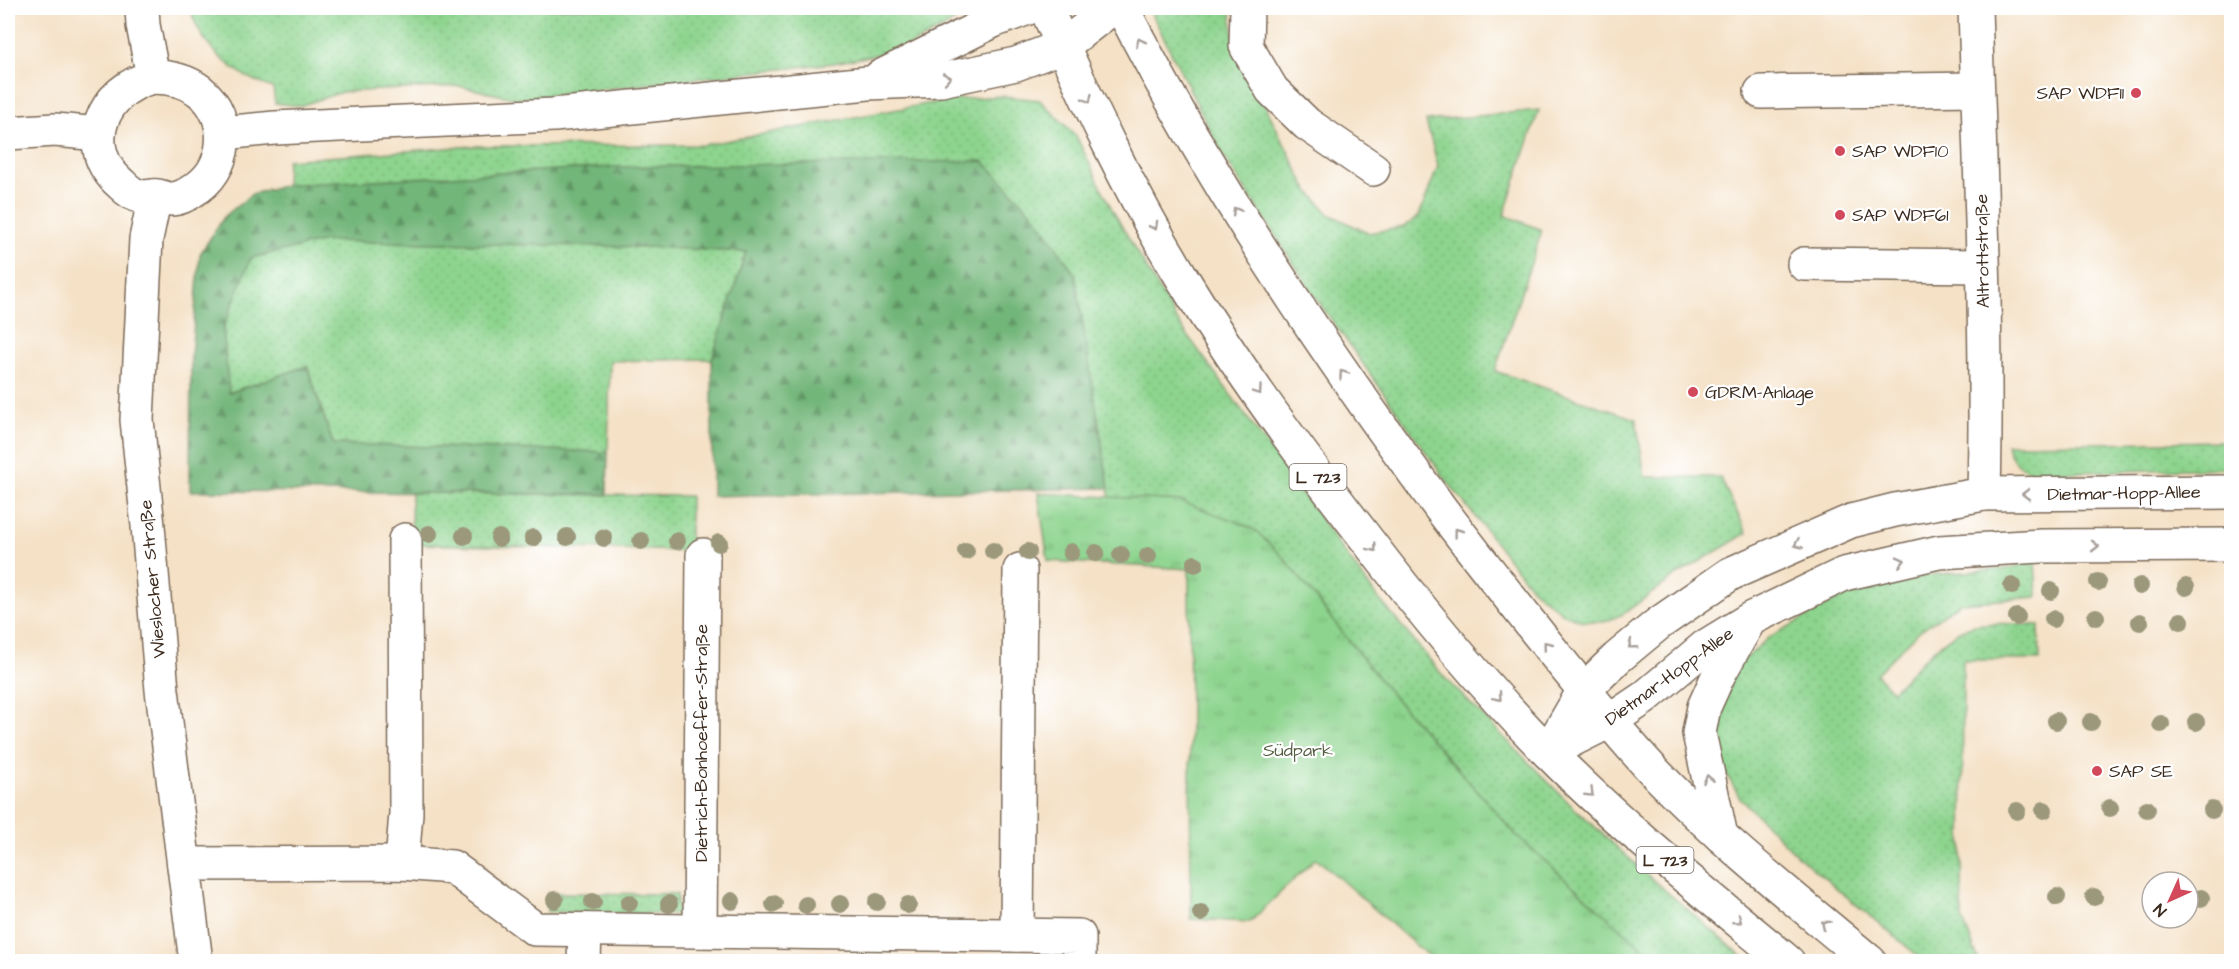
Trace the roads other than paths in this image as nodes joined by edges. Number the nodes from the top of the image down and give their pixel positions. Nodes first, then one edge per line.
1 (142, 8) edge
2 (1028, 8) edge
3 (1046, 8) edge
4 (1112, 8) edge
5 (1122, 8) edge
6 (1247, 8) edge
7 (1975, 8) edge
8 (1063, 46) junction
9 (153, 77) junction
10 (868, 83) junction
11 (1977, 89) junction
12 (1761, 92) dead end
13 (8, 133) edge
14 (223, 133) junction
15 (99, 134) junction
16 (1372, 169) dead end
17 (155, 196) junction
18 (1804, 264) dead end
19 (1982, 266) junction
20 (2232, 492) edge
21 (1984, 494) junction
22 (405, 540) dead end
23 (2232, 545) edge
24 (703, 555) dead end
25 (1020, 570) dead end
26 (1750, 619) junction
27 (1584, 690) junction
28 (1610, 721) junction
29 (1548, 752) junction
30 (1721, 836) junction
31 (402, 863) junction
32 (184, 864) junction
33 (700, 931) junction
34 (1017, 935) junction
35 (584, 946) edge
36 (831, 947) edge
37 (196, 962) edge
38 (1079, 962) edge
39 (1788, 962) edge
40 (1870, 962) edge

1 - 9 street
2 - 10 street
3 - 8 street, L 723
4 - 8 street
27 -> 5 street, L 723
6 - 16 street
7 - 11 street, Altrottstraße
10 -> 8 street
8 -> 29 street, L 723
9 - 14 street
9 - 15 street
10 - 14 street
11 - 12 street
11 - 19 street, Altrottstraße
13 - 15 street
14 - 17 street
15 - 17 street
17 - 32 street, Wieslocher Straße
18 - 19 street
19 - 21 street, Altrottstraße
20 -> 21 street, Dietmar-Hopp-Allee
21 -> 27 street, Dietmar-Hopp-Allee
22 - 31 street
26 -> 23 street, Dietmar-Hopp-Allee
24 - 33 street, Dietrich-Bonhoeffer-Straße
25 - 34 street
26 - 28 street, Dietmar-Hopp-Allee
30 -> 26 street
27 - 28 street, L 723
27 - 29 street, Dietmar-Hopp-Allee
28 - 29 street, Dietmar-Hopp-Allee
28 - 30 street, L 723
29 -> 39 street, L 723
40 -> 30 street, L 723
31 - 32 street
31 - 35 street
32 - 37 street, Wieslocher Straße
33 - 35 street
33 - 36 street
34 - 36 street
34 - 38 street

